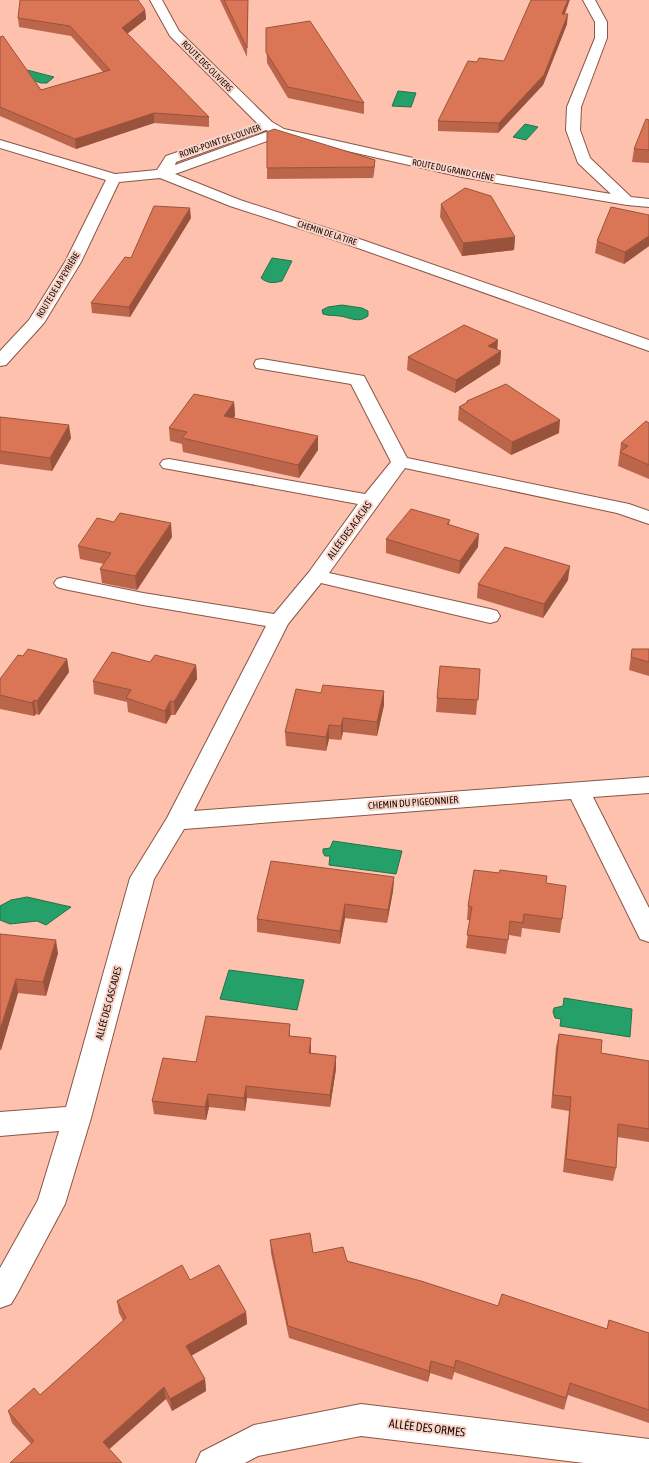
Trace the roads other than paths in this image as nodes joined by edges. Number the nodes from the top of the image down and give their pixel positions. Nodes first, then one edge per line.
1 (156, 0) edge
2 (588, 0) edge
3 (267, 125) junction
4 (280, 132) junction
5 (0, 144) edge
6 (162, 174) junction
7 (114, 178) junction
8 (627, 201) junction
9 (649, 203) edge
10 (649, 346) edge
11 (0, 360) edge
12 (262, 364) dead end
13 (400, 462) junction
14 (169, 464) dead end
15 (370, 501) junction
16 (649, 518) edge
17 (316, 576) junction
18 (64, 583) dead end
19 (490, 616) dead end
20 (279, 621) junction
21 (649, 786) edge
22 (578, 790) junction
23 (176, 821) junction
24 (649, 932) edge
25 (77, 1118) junction
26 (0, 1124) edge
27 (0, 1294) edge
28 (649, 1455) edge
29 (212, 1463) edge

1 - 3 street, ROUTE DES OLIVIERS
2 - 8 street
3 - 4 street, ROND-POINT DE L'OLIVIER
3 - 6 street, ROND-POINT DE L'OLIVIER
4 - 6 street, ROND-POINT DE L'OLIVIER
4 - 8 street, ROUTE DU GRAND CHÊNE
5 - 7 street, CHEMIN DE LA TIRE
6 - 7 street, CHEMIN DE LA TIRE
6 - 10 street, CHEMIN DE LA TIRE
7 - 11 street, ROUTE DE LA PEYRIÈRE
8 - 9 street, ROUTE DU GRAND CHÊNE
12 - 13 street
13 - 15 street, ALLÉE DES ACACIAS
13 - 16 street
14 - 15 street
15 - 17 street, ALLÉE DES ACACIAS
17 - 19 street
17 - 20 street, ALLÉE DES ACACIAS
18 - 20 street
20 - 23 street, ALLÉE DES ACACIAS
21 - 22 street, CHEMIN DU PIGEONNIER
22 - 23 street, CHEMIN DU PIGEONNIER
22 - 24 street
23 - 25 street, ALLÉE DES CASCADES
25 - 26 street
25 - 27 street, ALLÉE DES CASCADES
28 - 29 street, ALLÉE DES ORMES

